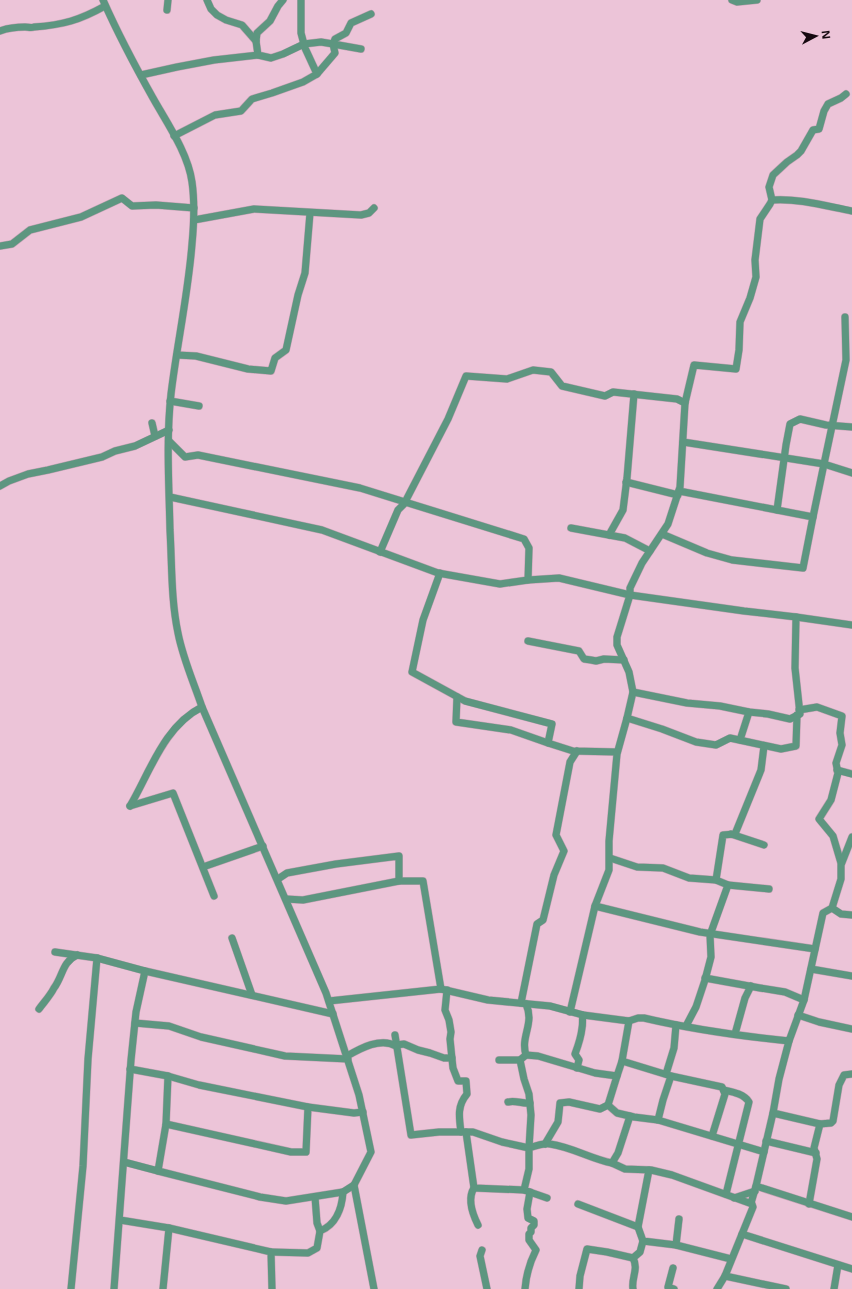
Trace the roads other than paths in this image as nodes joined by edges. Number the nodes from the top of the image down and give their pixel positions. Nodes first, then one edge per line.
1 (168, 0) edge
2 (207, 0) edge
3 (283, 0) edge
4 (301, 0) edge
5 (732, 0) edge
6 (756, 0) edge
7 (104, 3) edge
8 (167, 10) dead end
9 (371, 14) dead end
10 (0, 31) edge
11 (256, 41) junction
12 (304, 44) junction
13 (333, 44) junction
14 (361, 49) dead end
15 (258, 55) junction
16 (317, 74) junction
17 (141, 75) junction
18 (846, 94) dead end
19 (174, 136) junction
20 (772, 200) junction
21 (194, 208) junction
22 (374, 208) dead end
23 (852, 211) edge
24 (310, 213) junction
25 (194, 220) junction
26 (0, 246) edge
27 (845, 317) dead end
28 (177, 355) junction
29 (634, 394) junction
30 (170, 401) junction
31 (685, 403) junction
32 (199, 406) dead end
33 (152, 423) dead end
34 (832, 426) junction
35 (852, 427) edge
36 (169, 430) junction
37 (155, 436) junction
38 (169, 441) junction
39 (683, 442) junction
40 (784, 458) junction
41 (824, 464) junction
42 (852, 473) edge
43 (626, 482) junction
44 (0, 486) edge
45 (678, 493) junction
46 (170, 497) junction
47 (405, 503) junction
48 (777, 510) junction
49 (814, 517) junction
50 (571, 528) dead end
51 (662, 534) junction
52 (609, 535) junction
53 (650, 551) junction
54 (380, 552) junction
55 (440, 573) junction
56 (528, 580) junction
57 (630, 595) junction
58 (796, 617) junction
59 (852, 625) edge
60 (528, 641) dead end
61 (624, 660) junction
62 (633, 692) junction
63 (457, 697) junction
64 (202, 707) junction
65 (749, 712) junction
66 (798, 712) junction
67 (627, 718) junction
68 (740, 740) junction
69 (548, 743) junction
70 (764, 746) junction
71 (577, 751) junction
72 (617, 752) junction
73 (837, 770) junction
74 (852, 774) edge
75 (731, 834) junction
76 (852, 837) edge
77 (764, 845) dead end
78 (263, 846) junction
79 (610, 858) junction
80 (841, 863) junction
81 (202, 867) junction
82 (278, 879) junction
83 (716, 880) junction
84 (399, 881) junction
85 (728, 885) junction
86 (769, 889) dead end
87 (214, 896) dead end
88 (286, 899) junction
89 (595, 906) junction
90 (832, 908) junction
91 (852, 915) edge
92 (711, 933) junction
93 (232, 938) dead end
94 (815, 949) junction
95 (55, 952) dead end
96 (77, 955) junction
97 (97, 958) junction
98 (811, 969) junction
99 (145, 971) junction
100 (852, 976) edge
101 (705, 978) junction
102 (751, 986) junction
103 (444, 990) junction
104 (252, 995) junction
105 (804, 1000) junction
106 (329, 1001) junction
107 (523, 1003) junction
108 (39, 1009) dead end
109 (570, 1012) junction
110 (333, 1014) junction
111 (583, 1015) junction
112 (798, 1015) junction
113 (629, 1021) junction
114 (135, 1023) junction
115 (676, 1025) junction
116 (686, 1026) junction
117 (852, 1029) edge
118 (735, 1034) junction
119 (395, 1035) dead end
120 (789, 1041) junction
121 (396, 1046) junction
122 (347, 1058) junction
123 (452, 1058) junction
124 (523, 1058) junction
125 (499, 1060) dead end
126 (622, 1061) junction
127 (577, 1068) junction
128 (130, 1069) junction
129 (852, 1073) edge
130 (669, 1075) junction
131 (168, 1076) junction
132 (617, 1076) junction
133 (724, 1090) junction
134 (508, 1102) dead end
135 (530, 1103) junction
136 (608, 1105) junction
137 (308, 1107) junction
138 (363, 1112) junction
139 (773, 1113) junction
140 (630, 1116) junction
141 (658, 1120) junction
142 (166, 1124) junction
143 (820, 1124) junction
144 (463, 1132) junction
145 (712, 1136) junction
146 (766, 1141) junction
147 (545, 1144) junction
148 (738, 1144) junction
149 (529, 1148) junction
150 (764, 1152) junction
151 (816, 1153) junction
152 (124, 1162) junction
153 (612, 1163) junction
154 (649, 1170) junction
155 (158, 1171) junction
156 (354, 1185) junction
157 (474, 1188) junction
158 (756, 1189) junction
159 (527, 1191) junction
160 (343, 1192) junction
161 (726, 1194) junction
162 (315, 1197) junction
163 (547, 1198) dead end
164 (733, 1198) junction
165 (751, 1202) junction
166 (578, 1204) dead end
167 (809, 1204) junction
168 (852, 1217) edge
169 (679, 1219) dead end
170 (120, 1220) junction
171 (478, 1226) dead end
172 (638, 1227) junction
173 (169, 1228) junction
174 (320, 1231) junction
175 (742, 1234) junction
176 (643, 1241) junction
177 (676, 1245) junction
178 (482, 1250) dead end
179 (271, 1252) junction
180 (633, 1258) junction
181 (731, 1259) junction
182 (838, 1265) junction
183 (673, 1268) dead end
184 (852, 1269) edge
185 (725, 1276) junction
186 (70, 1289) edge
187 (114, 1289) edge
188 (163, 1289) edge
189 (272, 1289) edge
190 (374, 1289) edge
191 (487, 1289) edge
192 (526, 1289) edge
193 (579, 1289) edge
194 (633, 1289) edge
195 (674, 1289) edge
196 (717, 1289) edge
197 (786, 1289) edge
198 (834, 1289) edge

1 - 8 street
2 - 11 street
3 - 11 street
4 - 12 street
5 - 6 street
7 - 10 street
7 - 17 street
9 - 13 street
11 - 15 street
12 - 13 street
12 - 15 street
12 - 16 street
13 - 14 street
13 - 16 street
15 - 17 street
16 - 19 street
17 - 19 street
18 - 20 street
19 - 21 street
20 - 23 street
20 - 31 street
21 - 25 street
21 - 26 street
22 - 24 street
24 - 25 street
24 - 28 street
25 - 28 street
27 - 34 street
28 - 30 street
29 - 31 street
29 - 43 street
29 - 47 street
30 - 32 street
30 - 36 street
31 - 39 street
33 - 37 street
34 - 35 street
34 - 40 street
34 - 41 street
36 - 37 street
36 - 38 street
37 - 44 street
38 - 46 street
38 - 47 street
39 - 40 street
39 - 45 street
40 - 41 street
40 - 48 street
41 - 42 street
41 - 49 street
43 - 45 street
43 - 52 street
45 - 48 street
45 - 51 street
46 - 54 street
46 - 64 street
47 - 54 street
47 - 56 street
48 - 49 street
49 - 51 street
50 - 52 street
51 - 53 street
52 - 53 street
53 - 57 street
54 - 55 street
55 - 56 street
55 - 63 street
56 - 57 street
57 - 58 street
57 - 61 street
58 - 59 street
58 - 66 street
60 - 61 street
61 - 62 street
62 - 65 street
62 - 67 street
63 - 69 street
63 - 69 street
64 - 78 street
64 - 81 street
65 - 66 street
65 - 68 street
66 - 70 street
66 - 73 street
67 - 68 street
67 - 72 street
68 - 70 street
69 - 71 street
70 - 75 street
71 - 72 street
71 - 107 street
72 - 79 street
73 - 74 street
73 - 80 street
75 - 77 street
75 - 83 street
76 - 80 street
78 - 81 street
78 - 82 street
79 - 83 street
79 - 89 street
80 - 90 street
81 - 87 street
82 - 84 street
82 - 88 street
83 - 85 street
84 - 88 street
84 - 103 street
85 - 86 street
85 - 92 street
88 - 106 street
89 - 92 street
89 - 109 street
90 - 91 street
90 - 94 street
92 - 94 street
92 - 101 street
93 - 104 street
94 - 98 street
95 - 96 street
96 - 97 street
96 - 108 street
97 - 99 street
97 - 186 street
98 - 100 street
98 - 105 street
99 - 104 street
99 - 114 street
101 - 102 street
101 - 116 street
102 - 105 street
102 - 118 street
103 - 106 street
103 - 107 street
103 - 123 street
104 - 110 street
105 - 112 street
106 - 110 street
107 - 109 street
107 - 124 street
109 - 111 street
110 - 122 street
111 - 113 street
111 - 127 street
112 - 117 street
112 - 120 street
113 - 115 street
113 - 126 street
114 - 122 street
114 - 128 street
115 - 116 street
115 - 130 street
116 - 118 street
118 - 120 street
119 - 121 street
120 - 139 street
121 - 122 street
121 - 123 street
121 - 144 street
122 - 138 street
123 - 144 street
124 - 125 street
124 - 127 street
124 - 135 street
126 - 130 street
126 - 132 street
127 - 132 street
128 - 131 street
128 - 152 street
129 - 143 street
130 - 133 street
130 - 141 street
131 - 137 street
131 - 142 street
132 - 136 street
133 - 145 street
133 - 148 street
134 - 135 street
135 - 149 street
136 - 140 street
136 - 147 street
137 - 138 street
137 - 142 street
138 - 156 street
139 - 143 street
139 - 146 street
140 - 141 street
140 - 153 street
141 - 145 street
142 - 155 street
143 - 151 street
144 - 149 street
144 - 157 street
145 - 148 street
146 - 150 street
146 - 151 street
147 - 149 street
147 - 153 street
148 - 150 street
148 - 161 street
149 - 159 street
150 - 158 street
151 - 167 street
152 - 155 street
152 - 170 street
153 - 154 street
154 - 161 street
154 - 172 street
155 - 162 street
156 - 160 street
156 - 190 street
157 - 159 street
157 - 171 street
158 - 164 street
158 - 165 street
158 - 167 street
159 - 163 street
159 - 192 street
160 - 162 street
160 - 174 street
161 - 164 street
162 - 174 street
164 - 165 street
165 - 175 street
166 - 172 street
167 - 168 street
169 - 177 street
170 - 173 street
170 - 187 street
172 - 176 street
173 - 179 street
173 - 188 street
174 - 179 street
175 - 181 street
175 - 182 street
176 - 177 street
176 - 180 street
177 - 181 street
178 - 191 street
179 - 189 street
180 - 193 street
180 - 194 street
181 - 185 street
182 - 184 street
182 - 198 street
183 - 195 street
185 - 196 street
185 - 197 street

